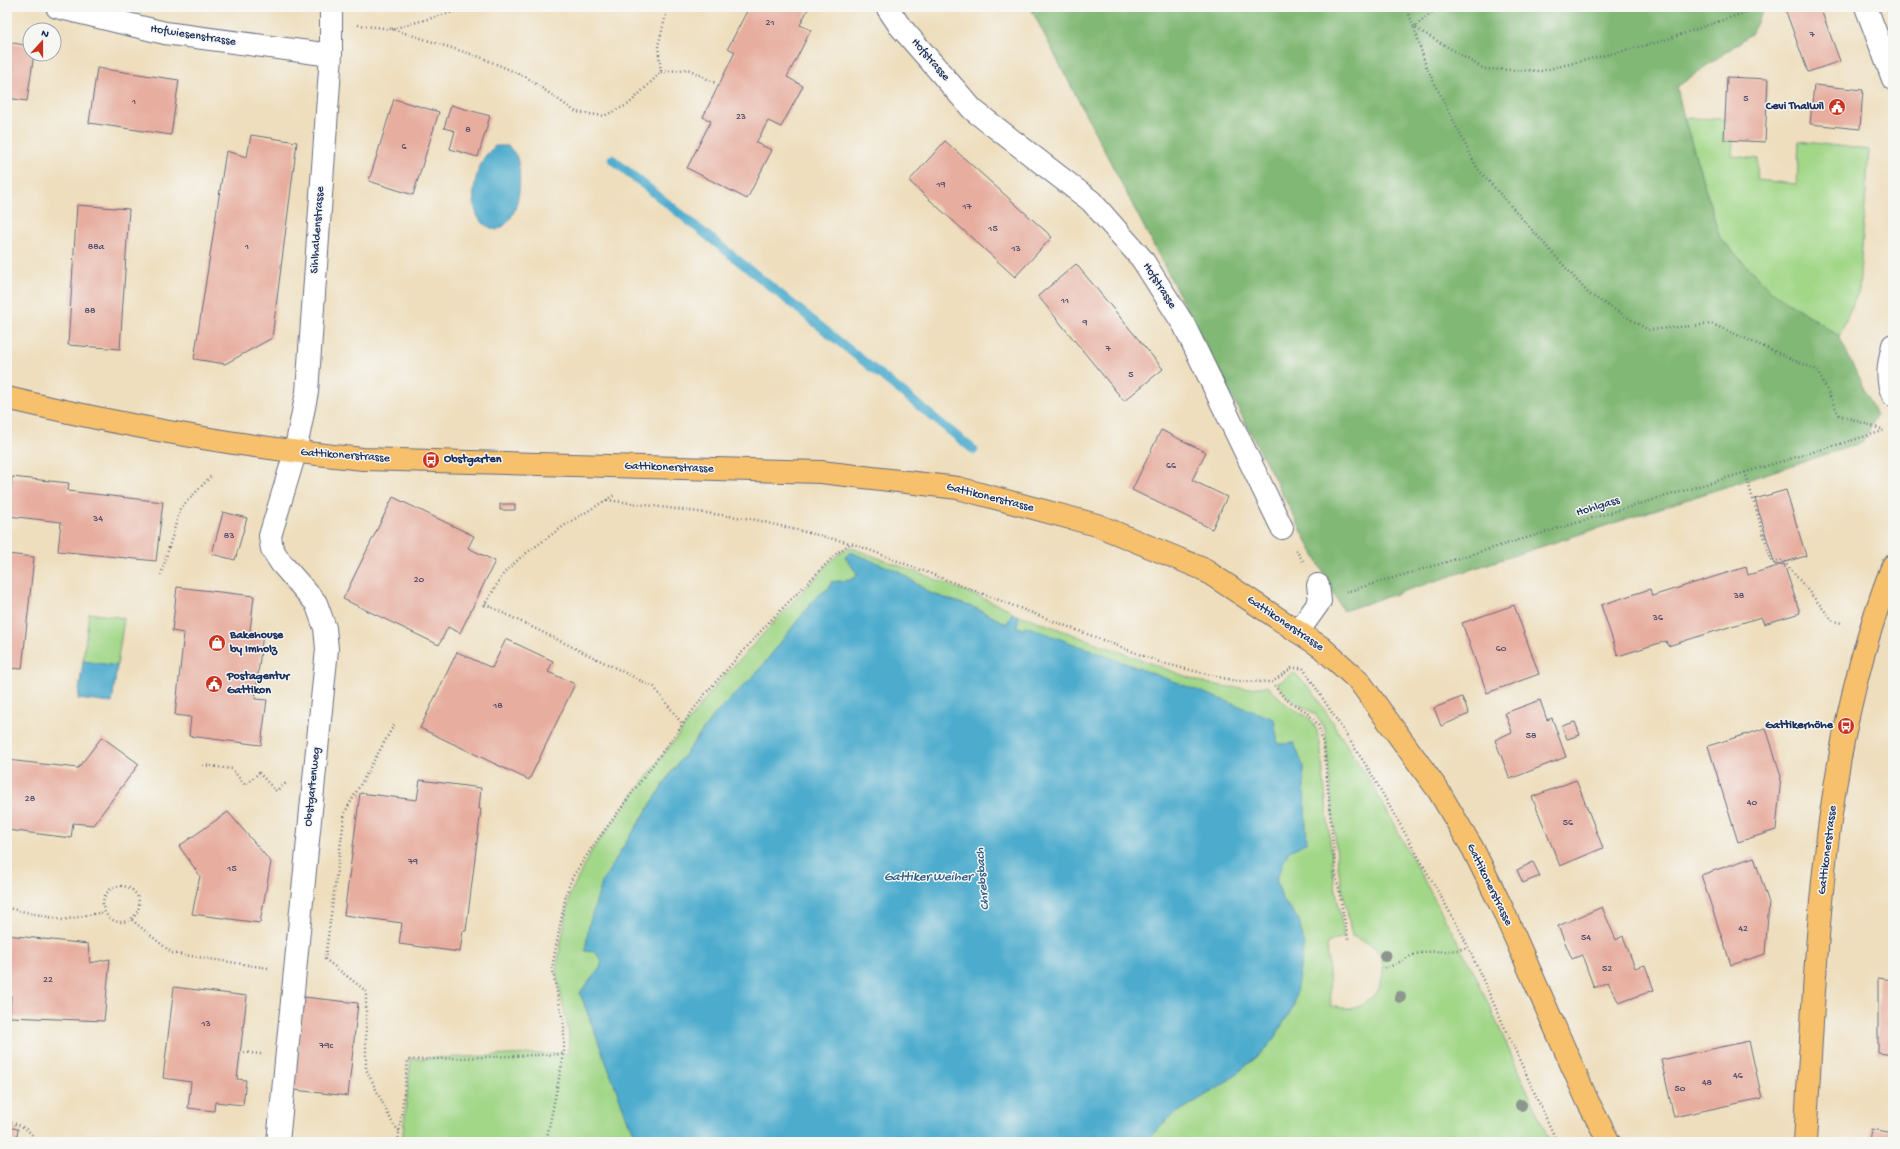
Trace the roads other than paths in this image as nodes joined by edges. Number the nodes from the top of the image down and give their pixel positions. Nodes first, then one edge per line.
1 (57, 7) edge
2 (330, 7) edge
3 (887, 7) edge
4 (1866, 7) edge
5 (331, 55) junction
6 (1893, 79) edge
7 (1893, 345) edge
8 (1893, 395) edge
9 (7, 398) edge
10 (295, 453) junction
11 (1282, 528) road end
12 (1893, 565) edge
13 (1318, 585) road end
14 (1298, 632) junction
15 (278, 1142) edge
16 (1609, 1142) edge
17 (1805, 1142) edge

1 - 5 street, Hofwiesenstrasse
2 - 5 street, Sihlhaldenstrasse
3 - 11 street, Hofstrasse
4 - 6 street
5 - 10 street, Sihlhaldenstrasse
7 - 8 street
9 - 10 main road, Gattikonerstrasse
10 - 14 main road, Gattikonerstrasse
10 - 15 street, Obstgartenweg
12 - 17 main road, Gattikonerstrasse
13 - 14 street
14 - 16 main road, Gattikonerstrasse

